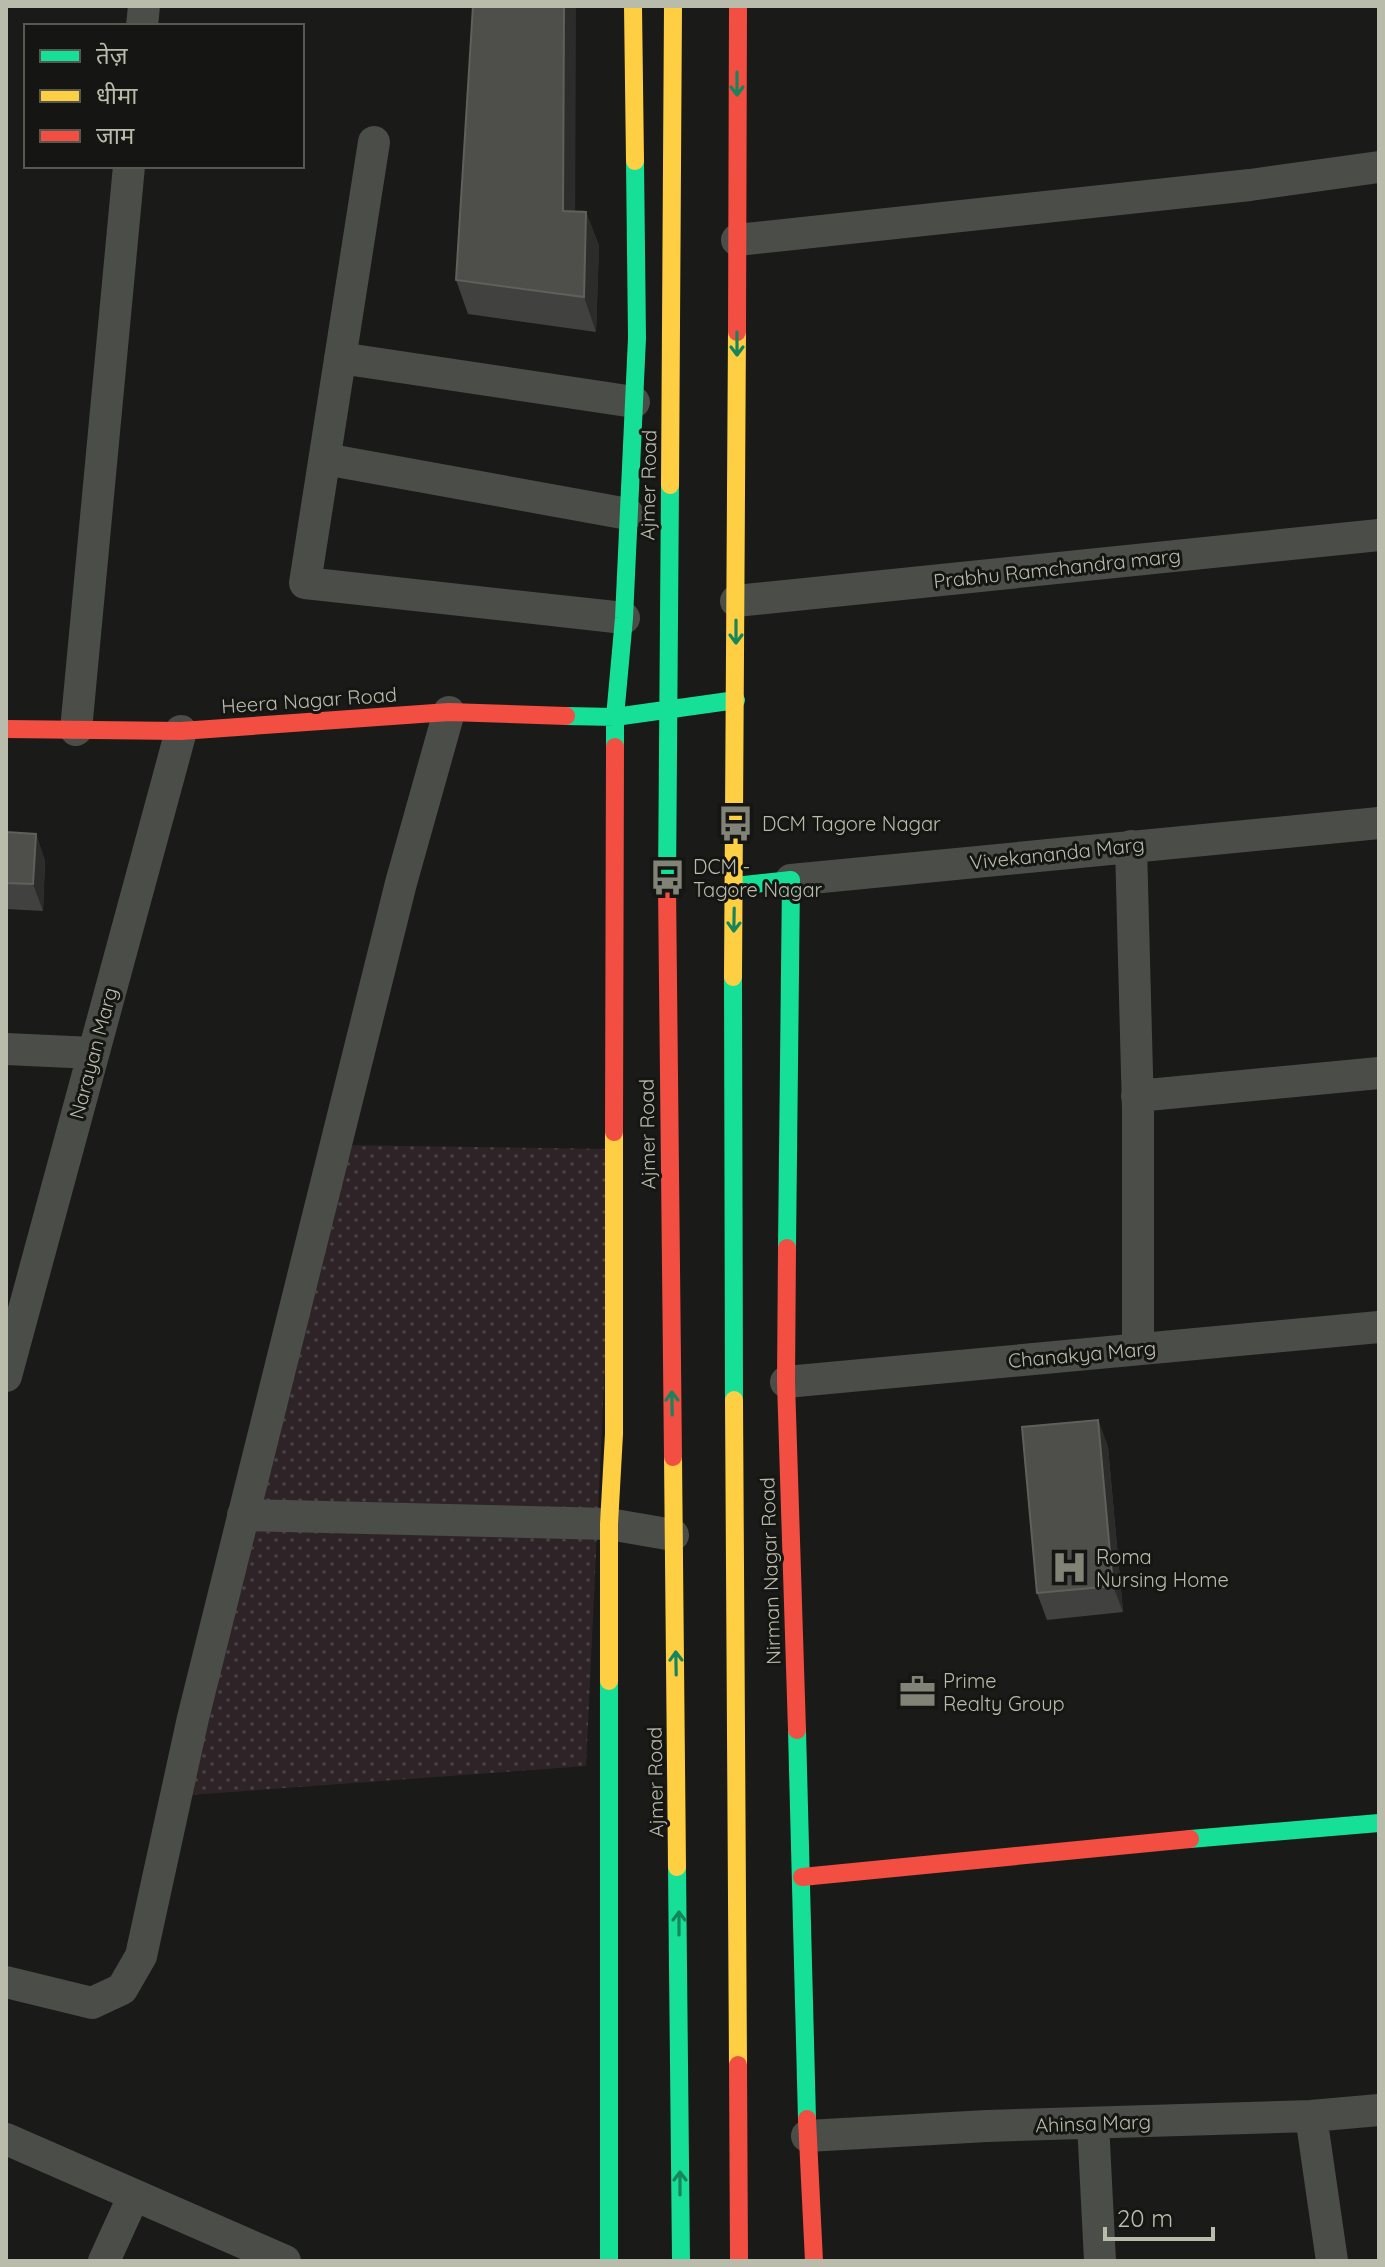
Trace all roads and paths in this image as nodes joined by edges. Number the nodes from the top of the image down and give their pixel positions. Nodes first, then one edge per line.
1 (633, 6) edge
2 (673, 6) edge
3 (738, 6) edge
4 (374, 142) dead end
5 (1379, 167) edge
6 (129, 168) edge
7 (737, 240) junction
8 (340, 358) junction
9 (634, 402) junction
10 (325, 459) junction
11 (628, 514) junction
12 (1379, 535) edge
13 (736, 601) junction
14 (624, 618) junction
15 (736, 700) junction
16 (667, 708) junction
17 (449, 712) junction
18 (615, 717) junction
19 (6, 729) edge
20 (76, 730) junction
21 (181, 731) junction
22 (1379, 823) edge
23 (1131, 846) junction
24 (791, 880) junction
25 (735, 886) junction
26 (6, 1049) edge
27 (93, 1053) junction
28 (1379, 1073) edge
29 (1137, 1096) junction
30 (1379, 1327) edge
31 (12, 1328) edge
32 (1138, 1349) junction
33 (6, 1376) edge
34 (786, 1382) junction
35 (243, 1515) junction
36 (609, 1524) junction
37 (673, 1535) junction
38 (1379, 1823) edge
39 (802, 1877) junction
40 (6, 1982) edge
41 (1379, 2110) edge
42 (1311, 2116) junction
43 (1093, 2123) junction
44 (807, 2136) junction
45 (6, 2139) edge
46 (134, 2195) junction
47 (104, 2261) edge
48 (285, 2261) edge
49 (609, 2261) edge
50 (681, 2261) edge
51 (739, 2261) edge
52 (814, 2261) edge
53 (1100, 2261) edge
54 (1332, 2261) edge

1 - 9 main road
2 - 16 main road, Ajmer Road
3 -> 7 main road
4 - 8 street
5 - 7 street
6 - 20 street
7 -> 13 main road
8 - 9 street
8 - 10 street
9 - 11 main road
10 - 11 street
10 - 14 street
11 - 14 main road
12 - 13 street, Prabhu Ramchandra marg
13 -> 15 main road
14 - 18 main road
15 - 16 main road, Heera Nagar Road
15 - 25 main road
16 - 18 main road, Heera Nagar Road
37 -> 16 main road, Ajmer Road
17 - 18 main road, Heera Nagar Road
17 - 21 main road, Heera Nagar Road
17 - 35 street
18 - 36 main road
19 - 20 main road, Heera Nagar Road
20 - 21 main road, Heera Nagar Road
21 - 27 street, Narayan Marg
22 - 23 street, Vivekananda Marg
23 - 24 street, Vivekananda Marg
23 - 29 street
24 - 25 main road, Vivekananda Marg
24 - 34 main road, Nirman Nagar Road
25 -> 51 main road
26 - 27 street
27 - 31 street, Narayan Marg
28 - 29 street
29 - 32 street
30 - 32 street, Chanakya Marg
31 - 33 street, Narayan Marg
32 - 34 street, Chanakya Marg
34 - 39 main road, Nirman Nagar Road
35 - 36 street
35 - 40 street
36 - 37 street
36 - 49 main road
50 -> 37 main road, Ajmer Road
38 - 39 main road
39 - 44 main road, Nirman Nagar Road
41 - 42 street, Ahinsa Marg
42 - 43 street, Ahinsa Marg
42 - 54 street
43 - 44 street, Ahinsa Marg
43 - 53 street
44 - 52 main road, Nirman Nagar Road
45 - 46 street
46 - 47 street
46 - 48 street

